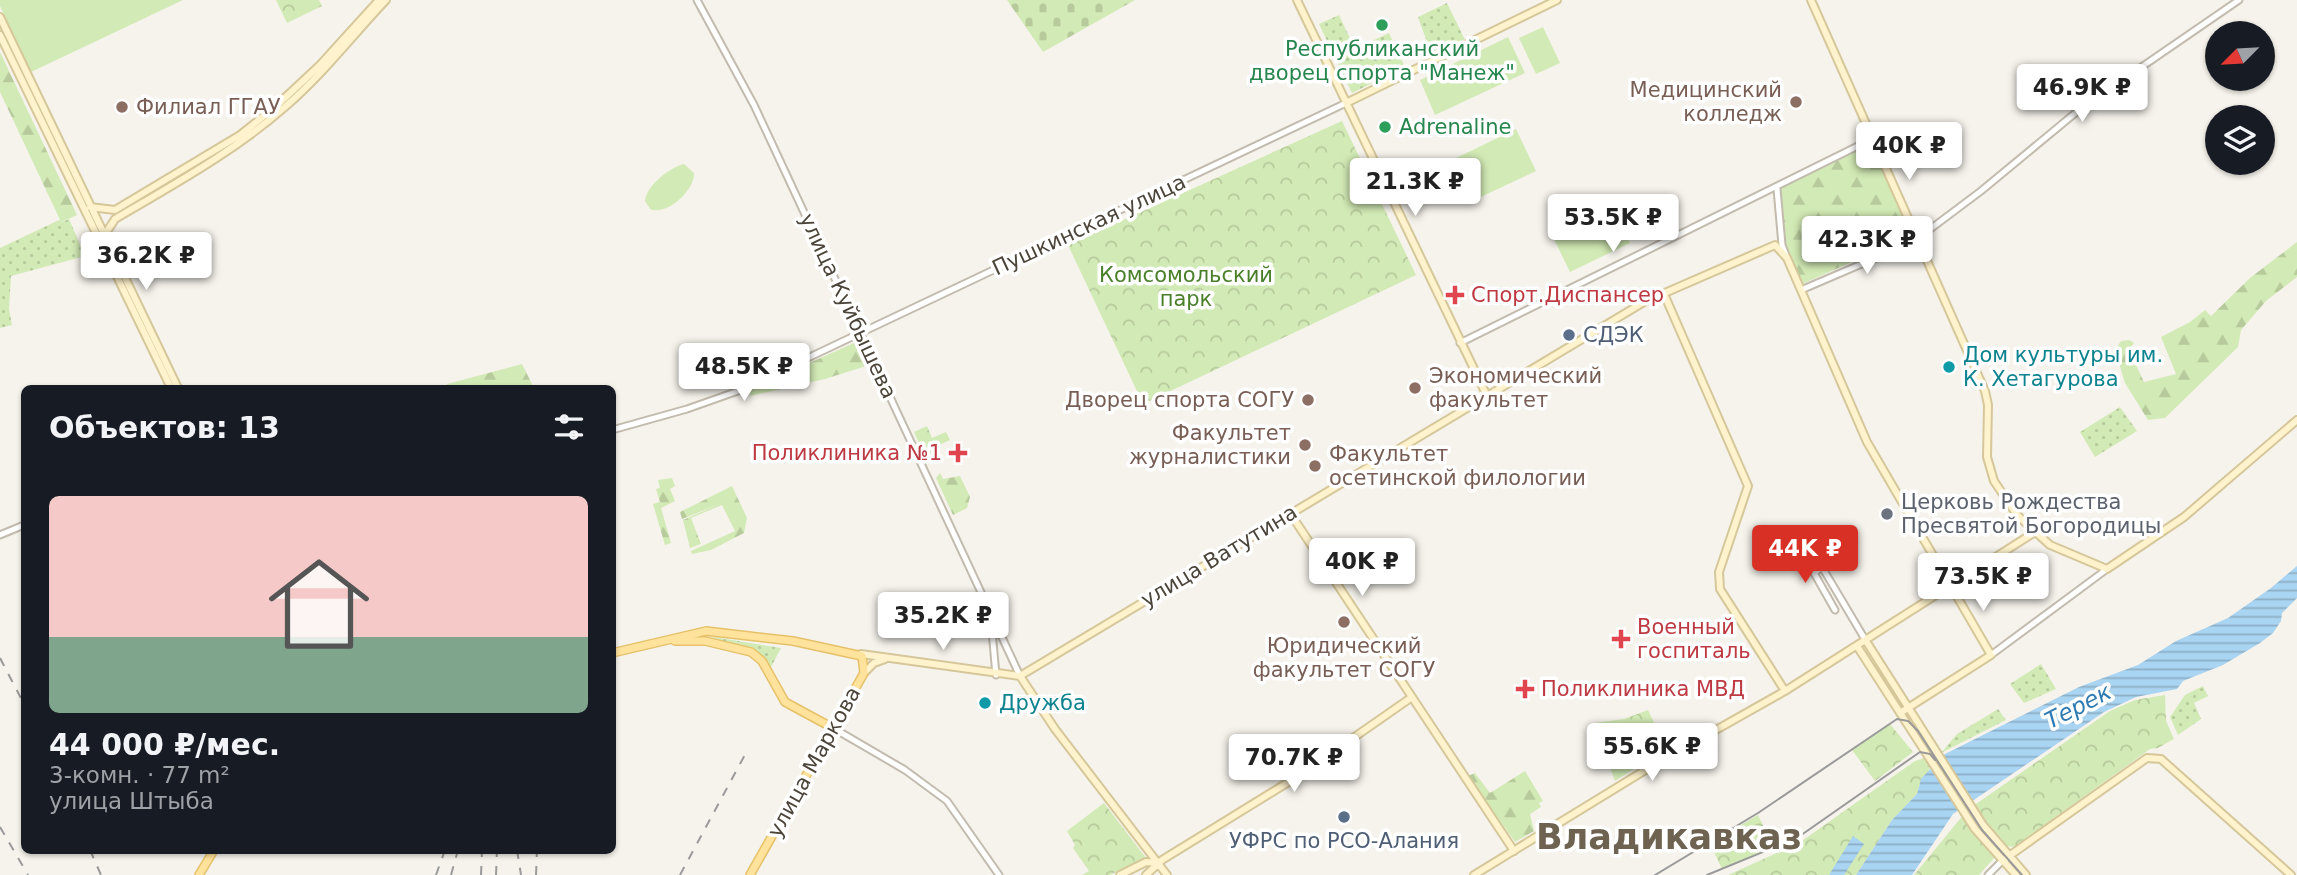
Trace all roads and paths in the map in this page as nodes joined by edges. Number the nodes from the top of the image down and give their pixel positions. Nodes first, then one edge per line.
1 (379, 0) edge
2 (386, 0) edge
3 (697, 0) edge
4 (1297, 0) edge
5 (1558, 0) edge
6 (1811, 0) edge
7 (2239, 0) edge
8 (0, 17) edge
9 (0, 36) edge
10 (1346, 103) junction
11 (1874, 137) junction
12 (1777, 189) junction
13 (90, 207) junction
14 (112, 211) junction
15 (86, 214) junction
16 (115, 219) junction
17 (96, 220) junction
18 (93, 230) junction
19 (104, 236) junction
20 (1919, 238) junction
21 (1782, 239) junction
22 (1770, 245) junction
23 (1787, 258) junction
24 (1801, 290) junction
25 (1664, 294) junction
26 (860, 334) junction
27 (1460, 344) junction
28 (170, 385) edge
29 (177, 385) edge
30 (1487, 396) junction
31 (2297, 420) edge
32 (616, 429) edge
33 (1290, 513) junction
34 (21, 526) edge
35 (2035, 532) junction
36 (0, 535) edge
37 (2107, 569) junction
38 (1952, 586) junction
39 (1835, 610) dead end
40 (991, 617) junction
41 (706, 631) junction
42 (1866, 640) junction
43 (705, 641) junction
44 (657, 644) junction
45 (1857, 646) junction
46 (616, 652) edge
47 (860, 654) junction
48 (1991, 655) junction
49 (886, 658) junction
50 (864, 673) junction
51 (996, 675) junction
52 (1020, 676) junction
53 (1785, 691) junction
54 (1412, 697) junction
55 (1909, 709) junction
56 (1900, 713) junction
57 (833, 728) junction
58 (1968, 808) junction
59 (1514, 851) junction
60 (212, 854) edge
61 (2010, 857) junction
62 (2002, 861) junction
63 (1158, 863) junction
64 (199, 875) edge
65 (750, 875) edge
66 (999, 875) edge
67 (1120, 875) edge
68 (1146, 875) edge
69 (1167, 875) edge
70 (1475, 875) edge
71 (1988, 875) edge
72 (2015, 875) edge
73 (2026, 875) edge
74 (2291, 875) edge

1 - 14 main road
2 - 16 main road
3 - 26 street, улица Куйбышева
4 - 10 main road
5 - 10 main road, Пушкинская улица
6 - 11 main road
7 - 20 street
8 - 13 main road
9 - 15 main road
10 - 26 street, Пушкинская улица
10 - 27 main road
11 - 12 street
11 - 20 main road
12 - 21 street
12 - 27 street
13 - 14 main road
13 - 17 main road
14 - 17 main road
15 - 17 main road
15 - 18 main road
16 - 17 main road
16 - 19 main road
17 - 18 main road
17 - 19 main road
18 - 28 main road
19 - 29 main road
20 - 24 street
20 - 35 main road
21 - 22 street, улица Ватутина
21 - 23 street
22 - 23 main road
22 - 25 main road, улица Ватутина
23 - 24 main road
24 - 38 main road
25 - 30 main road, улица Ватутина
25 - 53 main road
26 - 32 street, Пушкинская улица
26 - 40 street, улица Куйбышева
27 - 30 main road
30 - 33 main road, улица Ватутина
31 - 37 main road
33 - 52 main road, улица Ватутина
33 - 54 main road
34 - 36 street
35 - 37 main road
35 - 38 main road
37 - 48 street
38 - 42 main road
38 - 48 main road
39 - 42 street
40 - 51 street, улица Куйбышева
40 - 52 street, улица Куйбышева
41 - 43 main road
41 - 44 main road
41 - 47 main road
42 - 45 main road
42 - 55 main road
43 - 44 main road
43 - 57 main road
44 - 46 main road
45 - 53 main road
45 - 56 main road
47 - 49 main road
47 - 50 main road
48 - 55 main road
49 - 50 main road, улица Маркова
49 - 51 main road
50 - 57 main road, улица Маркова
51 - 52 main road
52 - 63 main road, улица Куйбышева
53 - 59 main road
54 - 59 main road
54 - 63 main road
55 - 56 main road
55 - 58 main road
56 - 58 main road
57 - 65 main road, улица Маркова
57 - 66 street
58 - 61 main road
58 - 62 main road
59 - 70 main road
60 - 64 main road
61 - 62 main road
61 - 73 main road
61 - 74 main road
62 - 71 street
62 - 72 main road
63 - 67 main road
63 - 68 main road
63 - 69 main road, улица Куйбышева

